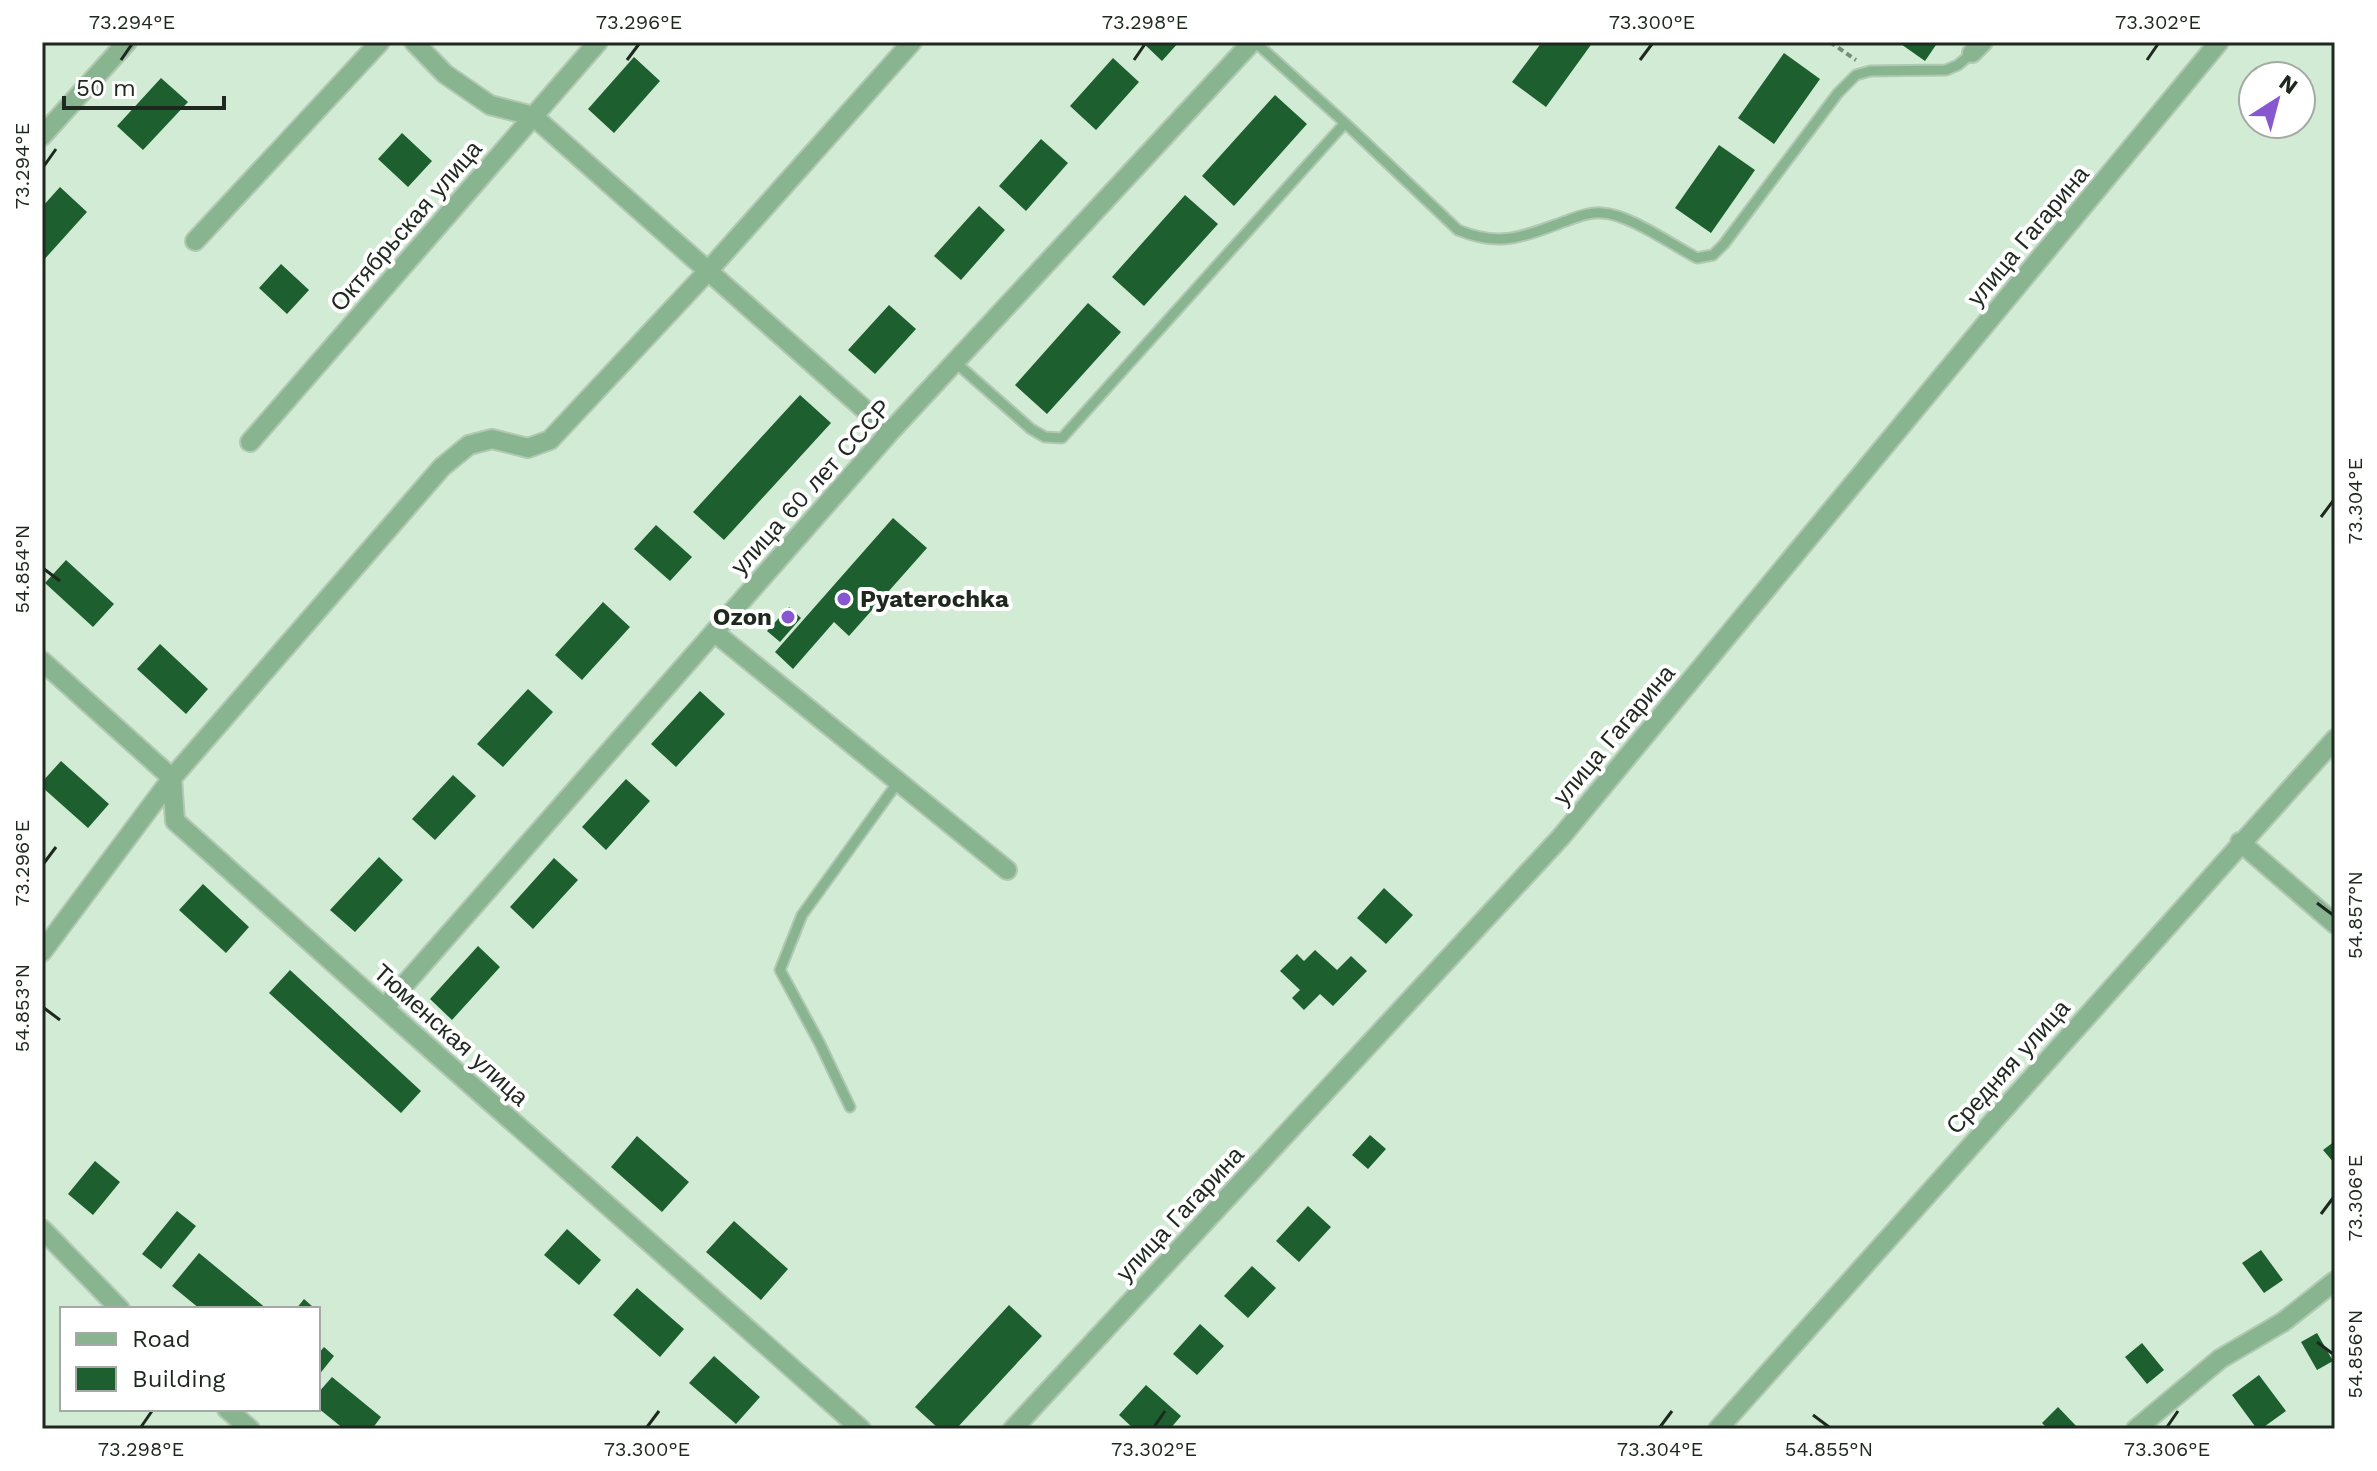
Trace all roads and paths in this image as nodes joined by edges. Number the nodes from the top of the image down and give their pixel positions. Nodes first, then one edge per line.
1 (127, 42) edge
2 (380, 42) edge
3 (414, 42) edge
4 (598, 42) edge
5 (912, 42) edge
6 (1253, 42) edge
7 (1830, 42) edge
8 (2219, 42) edge
9 (1977, 48) edge
10 (1870, 71) junction
11 (533, 116) junction
12 (1345, 123) junction
13 (42, 136) edge
14 (195, 241) dead end
15 (708, 271) junction
16 (955, 362) junction
17 (890, 432) junction
18 (250, 442) dead end
19 (714, 632) junction
20 (42, 661) edge
21 (2335, 739) edge
22 (172, 778) junction
23 (898, 782) junction
24 (2240, 842) junction
25 (1007, 870) dead end
26 (2335, 924) edge
27 (42, 952) edge
28 (384, 1008) junction
29 (850, 1107) dead end
30 (42, 1229) edge
31 (2335, 1281) edge
32 (118, 1307) edge
33 (229, 1411) edge
34 (250, 1429) edge
35 (861, 1429) edge
36 (1013, 1429) edge
37 (1718, 1429) edge
38 (2136, 1429) edge

1 - 13 street
2 - 14 street
3 - 11 street
4 - 11 street, Октябрьская улица
5 - 15 street
6 - 12 lane
6 - 16 street, улица 60 лет СССР
7 - 10 path
8 - 36 street, улица Гагарина
9 - 10 lane
10 - 12 lane
11 - 15 street
11 - 18 street, Октябрьская улица
12 - 16 lane
15 - 17 street
15 - 22 street
16 - 17 street, улица 60 лет СССР
17 - 19 street, улица 60 лет СССР
19 - 23 street
19 - 28 street, улица 60 лет СССР
20 - 22 street
21 - 24 street, Средняя улица
22 - 27 street
22 - 28 street, Тюменская улица
23 - 25 street
23 - 29 lane
24 - 26 street
24 - 37 street, Средняя улица
28 - 35 street, Тюменская улица
30 - 32 street
31 - 38 street
33 - 34 street

